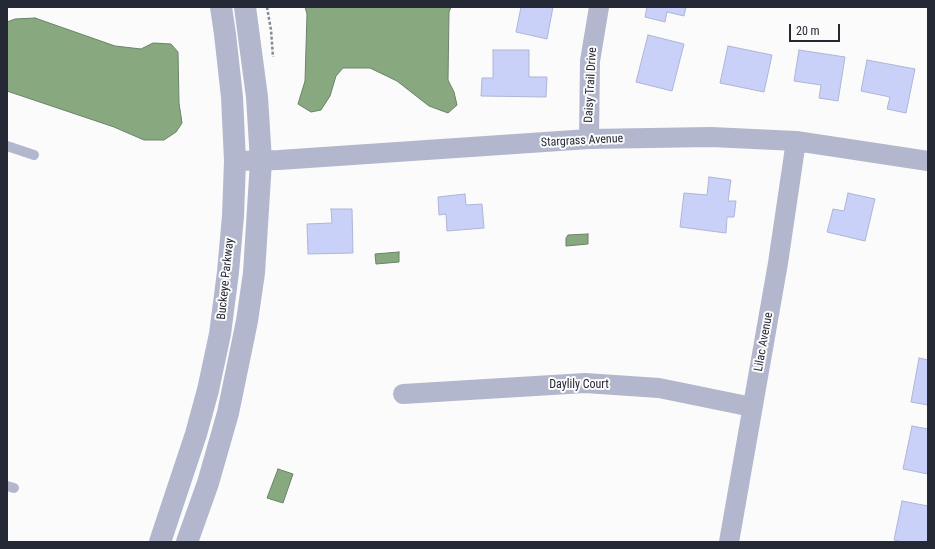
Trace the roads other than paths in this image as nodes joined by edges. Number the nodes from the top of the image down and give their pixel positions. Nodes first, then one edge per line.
1 (221, 7) edge
2 (245, 7) edge
3 (599, 7) edge
4 (589, 140) junction
5 (796, 142) junction
6 (7, 146) edge
7 (34, 155) dead end
8 (235, 161) junction
9 (261, 161) junction
10 (928, 161) edge
11 (403, 394) dead end
12 (752, 407) junction
13 (160, 542) edge
14 (186, 542) edge
15 (729, 542) edge

1 - 8 street, Buckeye Parkway
2 - 9 street
3 - 4 street, Daisy Trail Drive
4 - 5 street, Stargrass Avenue
4 - 9 street, Stargrass Avenue
5 - 10 street, Stargrass Avenue
5 - 12 street, Lilac Avenue
6 - 7 lane
8 - 9 street, Stargrass Avenue
8 - 13 street, Buckeye Parkway
9 - 14 street
11 - 12 street, Daylily Court
12 - 15 street, Lilac Avenue

